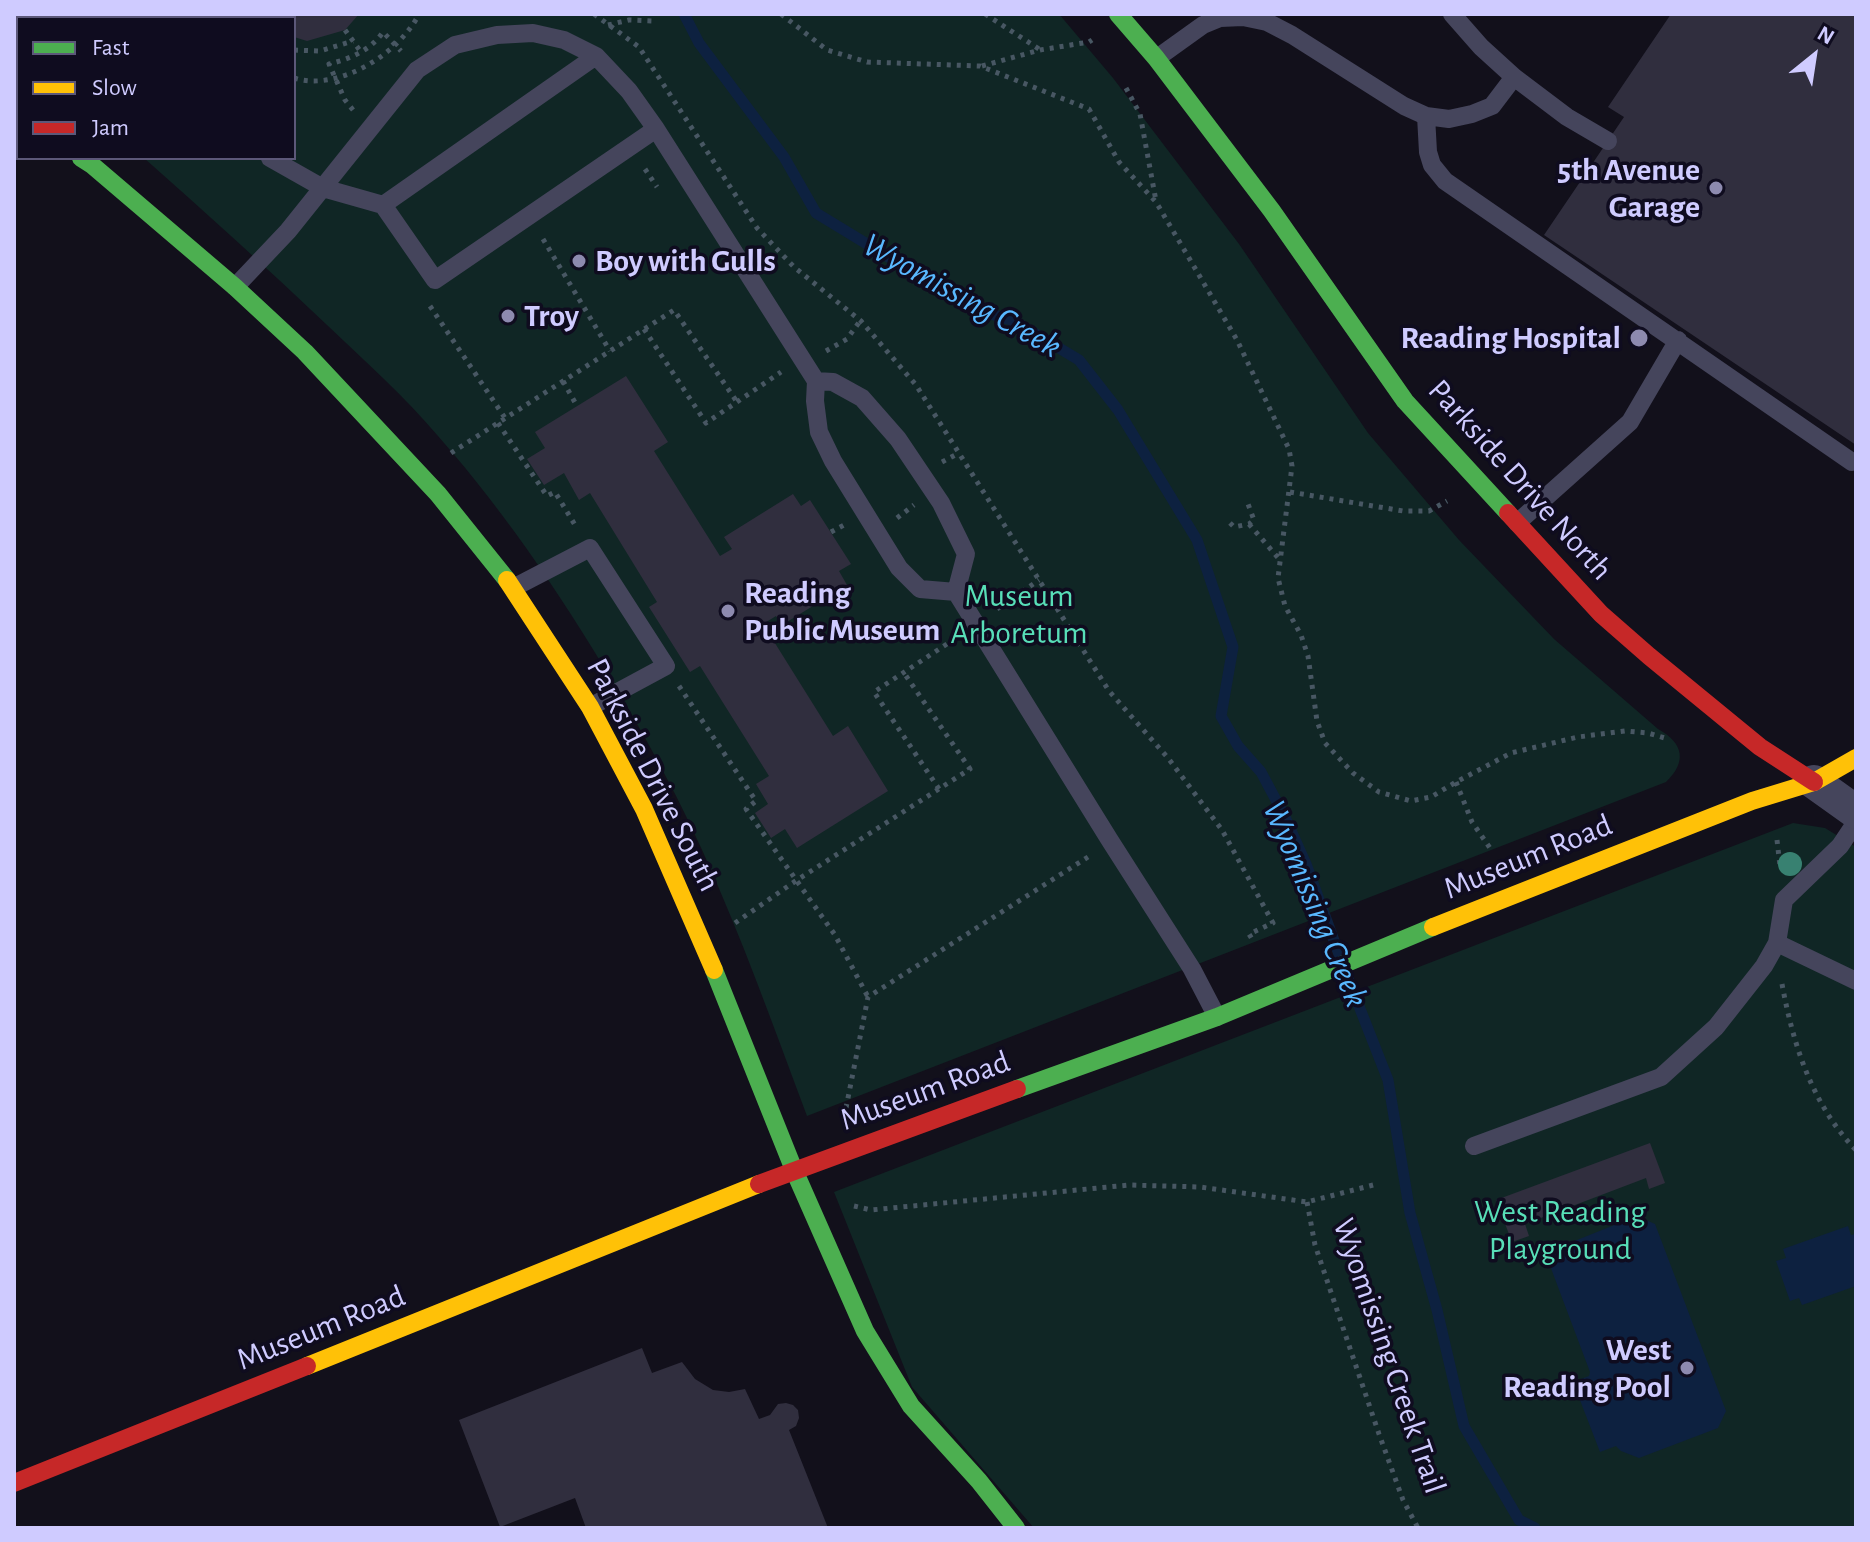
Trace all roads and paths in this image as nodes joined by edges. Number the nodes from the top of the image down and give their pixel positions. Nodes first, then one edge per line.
1 (419, 14) edge
2 (781, 14) edge
3 (985, 14) edge
4 (1452, 14) edge
5 (1119, 15) edge
6 (654, 21) dead end
7 (608, 25) dead end
8 (345, 30) dead end
9 (382, 35) dead end
10 (353, 41) junction
11 (1089, 42) junction
12 (296, 50) edge
13 (1040, 50) junction
14 (361, 52) junction
15 (1097, 52) dead end
16 (596, 56) junction
17 (1156, 58) junction
18 (980, 66) junction
19 (1514, 77) junction
20 (334, 78) junction
21 (296, 79) edge
22 (1122, 81) dead end
23 (1426, 116) junction
24 (370, 128) junction
25 (656, 129) junction
26 (1608, 141) dead end
27 (84, 160) edge
28 (274, 160) edge
29 (323, 188) junction
30 (1156, 202) junction
31 (383, 205) junction
32 (529, 216) junction
33 (435, 280) junction
34 (235, 287) junction
35 (861, 321) dead end
36 (644, 329) junction
37 (1678, 340) junction
38 (610, 351) junction
39 (802, 360) junction
40 (563, 381) junction
41 (816, 381) junction
42 (737, 402) junction
43 (577, 406) dead end
44 (505, 418) junction
45 (498, 423) junction
46 (959, 453) dead end
47 (444, 458) dead end
48 (943, 462) dead end
49 (1852, 462) dead end
50 (1472, 474) junction
51 (1290, 492) junction
52 (1248, 504) dead end
53 (1230, 523) dead end
54 (1517, 523) junction
55 (1249, 524) junction
56 (590, 548) junction
57 (1280, 561) junction
58 (513, 588) junction
59 (956, 592) junction
60 (918, 664) dead end
61 (666, 666) junction
62 (904, 673) junction
63 (590, 707) junction
64 (1668, 739) dead end
65 (1856, 758) edge
66 (1456, 782) junction
67 (1814, 782) junction
68 (939, 789) junction
69 (1856, 812) edge
70 (1856, 822) edge
71 (1492, 851) dead end
72 (1094, 854) dead end
73 (797, 880) junction
74 (1273, 923) dead end
75 (728, 928) dead end
76 (1252, 939) dead end
77 (1777, 943) junction
78 (1856, 981) edge
79 (868, 997) junction
80 (1217, 1017) junction
81 (846, 1109) dead end
82 (1474, 1146) dead end
83 (1856, 1150) edge
84 (794, 1170) junction
85 (1377, 1184) dead end
86 (1307, 1202) junction
87 (845, 1204) dead end
88 (14, 1483) edge
89 (1016, 1528) edge
90 (1418, 1528) edge

1 - 20 path
2 - 18 path
3 - 13 path
4 - 19 lane
5 - 11 path
5 - 17 street, Parkside Drive North
6 - 7 path
8 - 10 path
9 - 14 path
10 - 12 path
10 - 14 path
11 - 13 path
11 - 15 path
13 - 18 path
14 - 20 path
16 - 24 lane
16 - 25 lane
16 - 31 lane
17 - 23 lane
17 - 50 street, Parkside Drive North
18 - 30 path
19 - 23 lane
19 - 26 lane
20 - 21 path
20 - 24 path
22 - 30 path
23 - 37 lane
24 - 29 lane
25 - 32 lane
25 - 39 lane
27 - 34 street, Parkside Drive South
28 - 29 lane
29 - 31 lane
29 - 34 lane
30 - 51 path
31 - 33 lane
32 - 33 lane
32 - 38 path
33 - 44 path
34 - 58 street, Parkside Drive South
35 - 39 path
36 - 38 path
36 - 42 path
36 - 42 path
37 - 49 lane
37 - 54 lane
38 - 40 path
39 - 41 lane
39 - 42 path
40 - 43 path
40 - 44 path
41 - 59 lane
41 - 59 lane
44 - 45 path
45 - 47 path
45 - 56 path
46 - 48 path
50 - 51 path
50 - 54 street, Parkside Drive North
51 - 57 path
52 - 55 path
53 - 55 path
54 - 67 street, Parkside Drive North
55 - 57 path
56 - 58 lane
56 - 61 lane
57 - 66 path
58 - 63 street, Parkside Drive South
59 - 80 lane
60 - 62 path
61 - 63 lane
61 - 73 path
62 - 68 path
62 - 68 path
63 - 84 street, Parkside Drive South
64 - 66 path
65 - 67 street, Museum Road
66 - 71 path
67 - 69 street
67 - 80 street, Museum Road
68 - 73 path
70 - 77 lane
72 - 79 path
73 - 75 path
73 - 79 path
74 - 76 path
77 - 78 lane
77 - 82 lane
77 - 83 path
79 - 81 path
80 - 84 street, Museum Road
84 - 88 street, Museum Road
84 - 89 street, Parkside Drive South
85 - 86 path
86 - 87 path
86 - 90 path, Wyomissing Creek Trail

